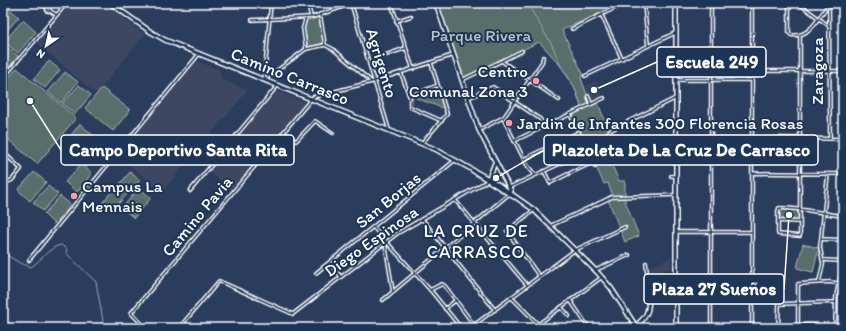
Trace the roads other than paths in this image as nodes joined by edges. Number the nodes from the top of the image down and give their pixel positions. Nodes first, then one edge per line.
1 (40, 3) edge
2 (67, 3) edge
3 (110, 3) edge
4 (271, 3) edge
5 (308, 3) edge
6 (352, 3) edge
7 (390, 3) edge
8 (436, 3) edge
9 (625, 3) edge
10 (644, 3) edge
11 (676, 3) edge
12 (711, 3) edge
13 (752, 3) edge
14 (789, 3) edge
15 (793, 3) edge
16 (798, 3) edge
17 (829, 3) edge
18 (789, 9) junction
19 (320, 14) junction
20 (57, 15) junction
21 (411, 16) dead end
22 (602, 16) junction
23 (306, 17) junction
24 (311, 17) junction
25 (818, 18) junction
26 (270, 19) junction
27 (252, 20) dead end
28 (396, 20) junction
29 (830, 26) junction
30 (572, 29) dead end
31 (676, 33) junction
32 (800, 36) junction
33 (325, 46) junction
34 (648, 46) junction
35 (406, 48) junction
36 (306, 49) junction
37 (522, 51) dead end
38 (199, 54) junction
39 (454, 55) junction
40 (383, 56) dead end
41 (543, 57) dead end
42 (622, 59) junction
43 (503, 62) dead end
44 (431, 63) junction
45 (413, 68) junction
46 (752, 71) junction
47 (800, 71) junction
48 (829, 71) junction
49 (843, 71) edge
50 (401, 73) junction
51 (585, 76) dead end
52 (3, 78) edge
53 (264, 80) junction
54 (462, 80) junction
55 (529, 80) junction
56 (676, 80) junction
57 (711, 80) junction
58 (752, 80) junction
59 (372, 82) junction
60 (375, 82) junction
61 (278, 85) junction
62 (438, 85) junction
63 (410, 96) junction
64 (588, 96) dead end
65 (312, 98) junction
66 (468, 98) junction
67 (604, 98) dead end
68 (676, 98) junction
69 (559, 100) dead end
70 (515, 102) junction
71 (591, 104) junction
72 (570, 114) junction
73 (503, 118) junction
74 (442, 121) junction
75 (544, 125) junction
76 (389, 130) junction
77 (479, 130) junction
78 (284, 132) junction
79 (579, 132) junction
80 (333, 133) dead end
81 (800, 139) junction
82 (830, 139) junction
83 (843, 139) edge
84 (514, 141) junction
85 (676, 141) junction
86 (711, 141) junction
87 (752, 141) junction
88 (422, 143) junction
89 (588, 150) junction
90 (3, 152) edge
91 (524, 159) junction
92 (456, 160) junction
93 (495, 161) junction
94 (593, 162) junction
95 (595, 167) dead end
96 (544, 171) junction
97 (492, 172) junction
98 (500, 172) junction
99 (752, 174) junction
100 (800, 174) junction
101 (828, 174) junction
102 (843, 174) edge
103 (535, 175) junction
104 (671, 176) dead end
105 (676, 176) junction
106 (504, 178) junction
107 (488, 179) junction
108 (3, 184) edge
109 (494, 185) junction
110 (503, 187) junction
111 (509, 188) junction
112 (190, 191) dead end
113 (510, 193) junction
114 (676, 195) junction
115 (455, 200) junction
116 (534, 210) junction
117 (800, 210) junction
118 (825, 213) junction
119 (843, 216) edge
120 (422, 219) junction
121 (778, 220) junction
122 (800, 222) junction
123 (474, 223) junction
124 (550, 226) junction
125 (373, 227) junction
126 (625, 227) dead end
127 (676, 232) junction
128 (711, 232) junction
129 (752, 232) junction
130 (821, 238) junction
131 (843, 240) edge
132 (386, 243) junction
133 (445, 248) junction
134 (575, 250) junction
135 (629, 255) dead end
136 (29, 260) dead end
137 (823, 260) junction
138 (330, 263) junction
139 (646, 263) dead end
140 (843, 264) edge
141 (596, 270) junction
142 (316, 273) dead end
143 (415, 274) junction
144 (539, 276) junction
145 (341, 277) junction
146 (602, 277) junction
147 (819, 282) junction
148 (648, 283) junction
149 (676, 283) junction
150 (839, 283) junction
151 (843, 284) edge
152 (527, 285) junction
153 (711, 287) junction
154 (430, 290) junction
155 (393, 292) junction
156 (511, 297) junction
157 (383, 300) dead end
158 (456, 300) junction
159 (570, 300) junction
160 (836, 302) junction
161 (798, 304) junction
162 (561, 307) junction
163 (445, 309) junction
164 (495, 310) junction
165 (569, 316) dead end
166 (539, 324) junction
167 (474, 325) junction
168 (843, 326) edge
169 (635, 327) edge
170 (778, 327) edge
171 (798, 327) edge
172 (835, 327) edge
173 (146, 328) edge
174 (179, 328) edge
175 (461, 328) edge
176 (470, 328) edge
177 (533, 328) edge
178 (544, 328) edge
179 (589, 328) edge
180 (676, 328) edge
181 (711, 328) edge
182 (752, 328) edge

1 - 20 street
2 - 20 street
3 - 38 street, Camino Carrasco
4 - 26 street
5 - 24 street
6 - 19 street
6 - 60 street, Agrigento
7 - 28 street
8 - 39 street
9 - 22 street
10 - 34 street
11 - 31 street
12 - 57 street
13 - 46 street
14 - 18 street
15 - 18 street
16 - 25 street
17 - 25 street
17 - 29 street, Zaragoza
18 - 32 street
19 - 24 street
19 - 33 street
20 - 52 street
21 - 28 street
22 - 30 street
22 - 42 street
23 - 24 street
23 - 26 street
23 - 36 street
25 - 29 street
25 - 32 street
26 - 27 street
26 - 53 street
28 - 35 street
29 - 48 street, Zaragoza
31 - 34 street
31 - 56 street
32 - 47 street
33 - 36 street
33 - 59 street
34 - 42 street
35 - 40 street
35 - 45 street
36 - 53 street
37 - 54 street
38 - 53 street, Camino Carrasco
38 - 136 street
39 - 44 street
39 - 54 street
41 - 55 street
42 - 51 street
43 - 55 street
44 - 45 street
44 - 62 street
45 - 50 street
46 - 47 street
46 - 58 street
47 - 48 street
47 - 81 street
48 - 49 street
48 - 82 street, Zaragoza
50 - 60 street
50 - 63 street
53 - 61 street, Camino Carrasco
54 - 66 street
55 - 69 street
55 - 70 street
56 - 57 street
56 - 68 street
57 - 58 street
57 - 86 street
58 - 87 street
59 - 60 street
59 - 65 street
60 - 76 street, Agrigento
61 - 65 street, Camino Carrasco
61 - 112 street
62 - 63 street
62 - 74 street
63 - 74 street
64 - 71 street
65 - 76 street, Camino Carrasco
65 - 78 street, Camino Pavia
66 - 70 street
66 - 77 street
67 - 71 street
68 - 85 street
68 - 89 street
70 - 73 street
70 - 75 street
71 - 72 street
72 - 75 street
72 - 79 street
73 - 77 street
73 - 84 street
74 - 88 street
75 - 84 street
76 - 88 street, Camino Carrasco
77 - 93 street
78 - 80 street
78 - 173 street, Camino Pavia
79 - 89 street
79 - 91 street
81 - 82 street
81 - 87 street
81 - 100 street
82 - 83 street
84 - 91 street
85 - 86 street
85 - 105 street
86 - 128 street
87 - 99 street
88 - 92 street, Camino Carrasco
89 - 94 street
89 - 96 street
90 - 108 street
91 - 103 street
92 - 107 street, Camino Carrasco
92 - 125 street, San Borjas
93 - 97 street
93 - 98 street
94 - 95 street
94 - 96 street
96 - 103 street
97 - 98 street
97 - 107 street
98 - 106 street
99 - 100 street
99 - 129 street
100 - 101 street
100 - 117 street
101 - 102 street
101 - 118 street
103 - 111 street
104 - 105 street
105 - 114 street
106 - 110 street
106 - 111 street
107 - 109 street, Camino Carrasco
107 - 110 street, Camino Carrasco
107 - 115 street, Diego Espinosa
109 - 110 street, Camino Carrasco
109 - 113 street, Camino Carrasco
110 - 113 street, Camino Carrasco
111 - 113 street
113 - 116 street, Camino Carrasco
113 - 123 street
114 - 124 street
114 - 127 street
115 - 120 street, Diego Espinosa
115 - 123 street
116 - 124 street, Camino Carrasco
116 - 144 street
117 - 118 street
117 - 121 street
117 - 122 street
118 - 119 street
118 - 130 street
120 - 132 street, Diego Espinosa
120 - 133 street
121 - 122 street
121 - 122 street
123 - 133 street
123 - 152 street
124 - 134 street, Camino Carrasco
125 - 132 street
125 - 138 street, San Borjas
126 - 134 street
127 - 128 street
127 - 149 street
128 - 129 street
128 - 153 street
129 - 182 street
130 - 131 street
130 - 137 street
132 - 143 street
132 - 145 street, Diego Espinosa
132 - 155 street
133 - 143 street
133 - 164 street
134 - 141 street, Camino Carrasco
134 - 144 street
135 - 141 street
137 - 140 street
137 - 147 street
138 - 142 street, San Borjas
138 - 145 street
139 - 148 street
140 - 150 street
141 - 146 street, Camino Carrasco
143 - 154 street
143 - 155 street
144 - 152 street
145 - 174 street, Diego Espinosa
146 - 159 street
146 - 169 street, Camino Carrasco
147 - 150 street
147 - 161 street
148 - 149 street
148 - 169 street
149 - 153 street
149 - 180 street
150 - 151 street
150 - 160 street
152 - 156 street
153 - 181 street
154 - 158 street
154 - 163 street
155 - 157 street
156 - 164 street
156 - 166 street
158 - 163 street
158 - 167 street
159 - 162 street
159 - 179 street
160 - 161 street
160 - 172 street
161 - 170 street
161 - 171 street
162 - 165 street
162 - 166 street
163 - 175 street
164 - 167 street
166 - 177 street
166 - 178 street
167 - 176 street
168 - 172 street
170 - 171 street
171 - 172 street

